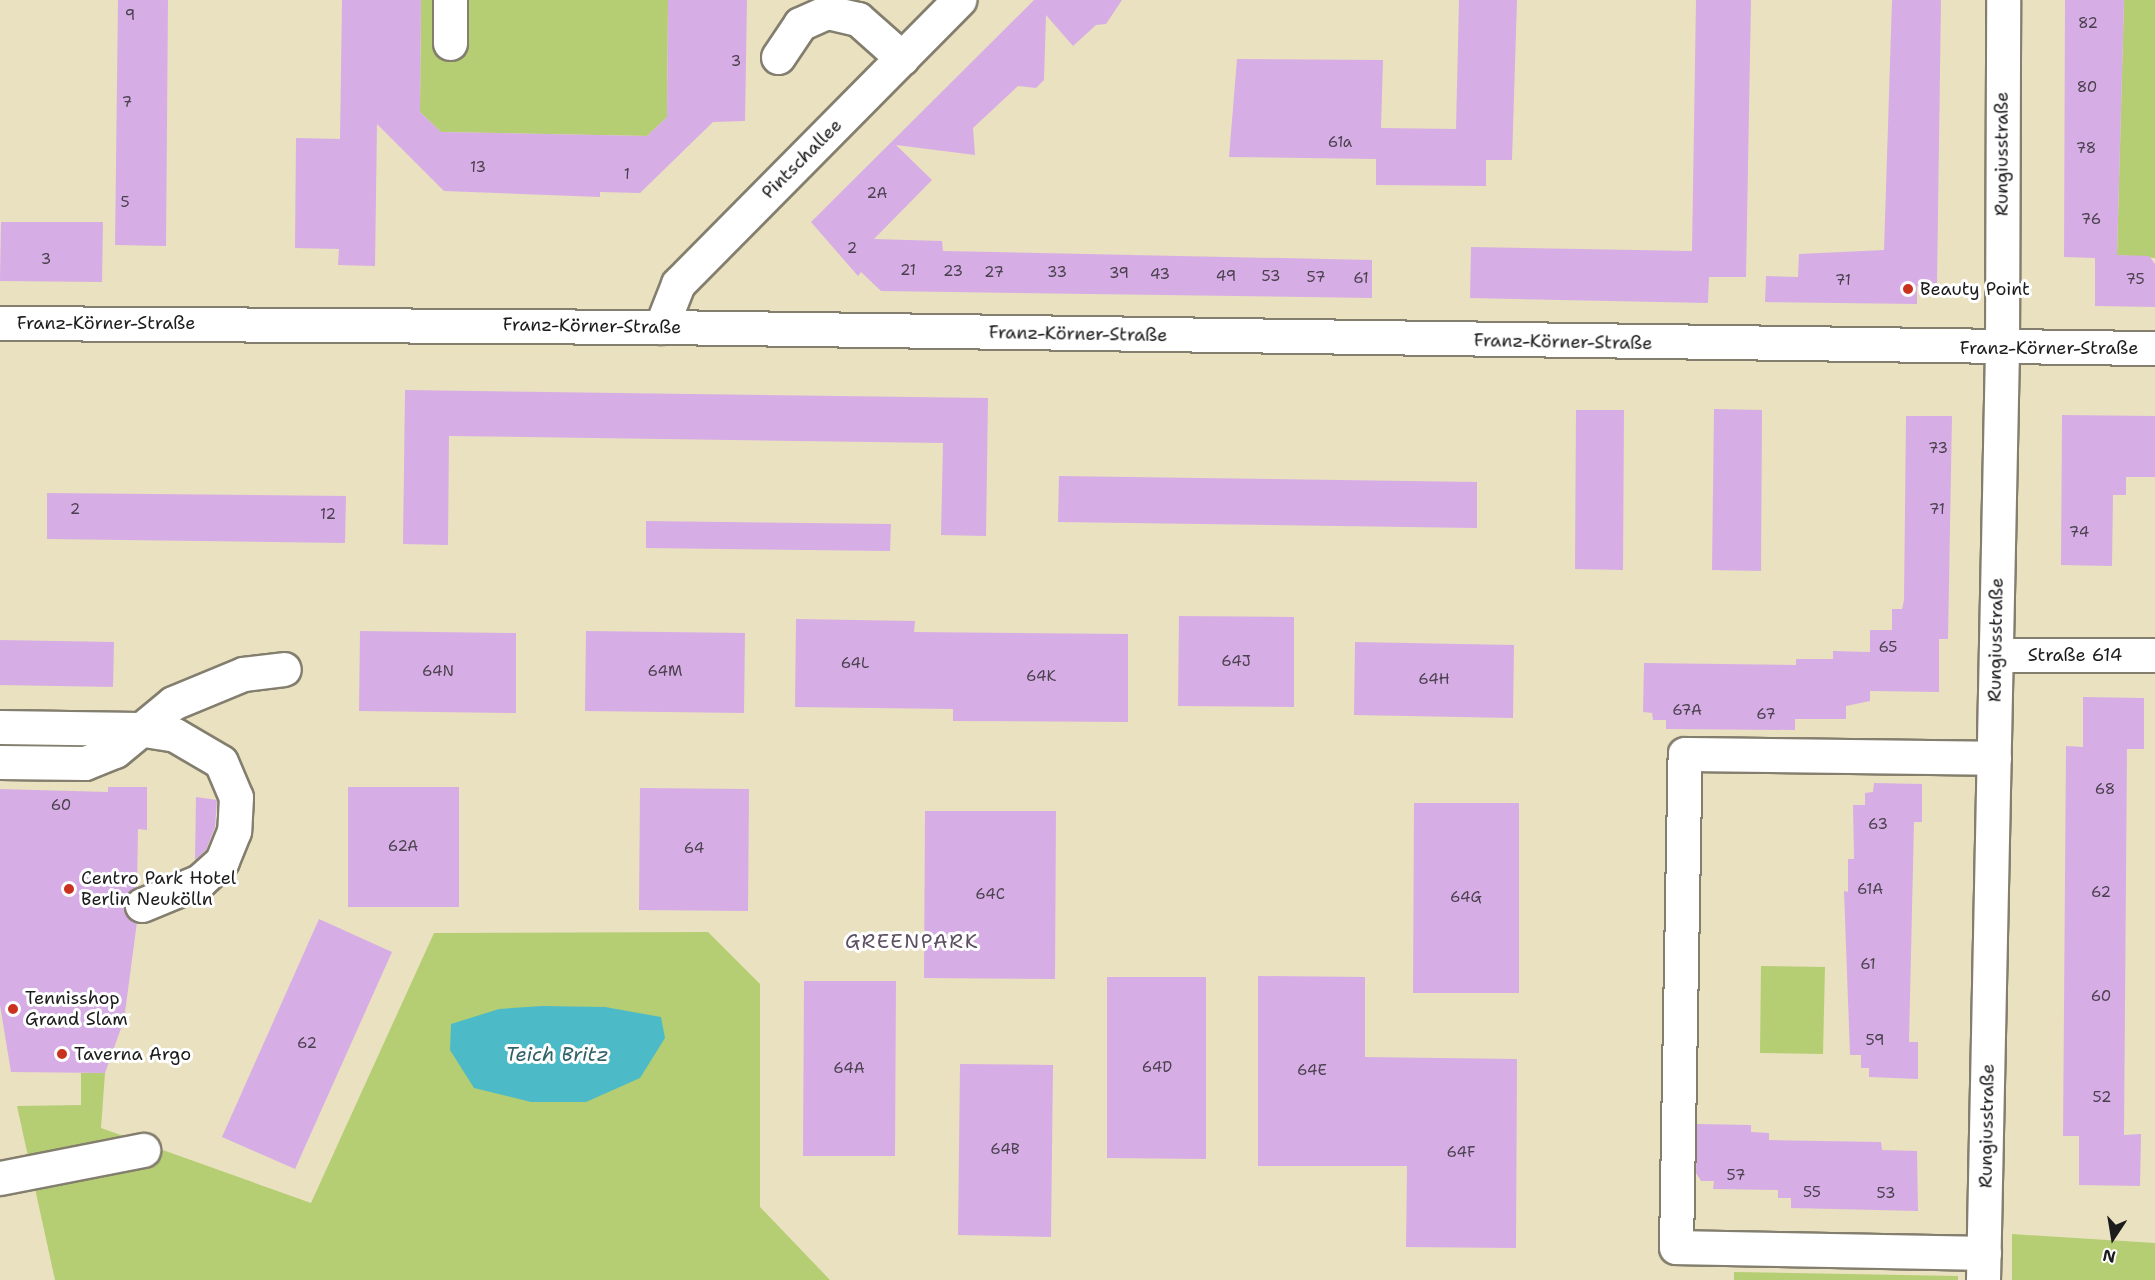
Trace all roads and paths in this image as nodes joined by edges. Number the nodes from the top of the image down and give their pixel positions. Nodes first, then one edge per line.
1 (450, 0) edge
2 (959, 0) edge
3 (2003, 0) edge
4 (450, 43) dead end
5 (778, 57) dead end
6 (902, 58) junction
7 (0, 323) edge
8 (661, 327) junction
9 (2002, 348) junction
10 (2155, 348) edge
11 (1996, 655) junction
12 (2155, 655) edge
13 (284, 669) dead end
14 (0, 727) edge
15 (138, 729) junction
16 (1994, 758) junction
17 (0, 762) edge
18 (142, 904) dead end
19 (143, 1150) dead end
20 (0, 1178) edge
21 (1984, 1266) edge

1 - 4 street
2 - 6 street, Pintschallee
3 - 9 street, Rungiusstraße
5 - 6 street
6 - 8 street, Pintschallee
7 - 8 street, Franz-Körner-Straße
8 - 9 street, Franz-Körner-Straße
9 - 10 street, Franz-Körner-Straße
9 - 11 street, Rungiusstraße
11 - 12 street, Straße 614
11 - 16 street, Rungiusstraße
13 - 15 street
14 - 15 street
15 - 17 street
15 - 18 street
16 - 21 street, Rungiusstraße
16 - 21 street
19 - 20 street

